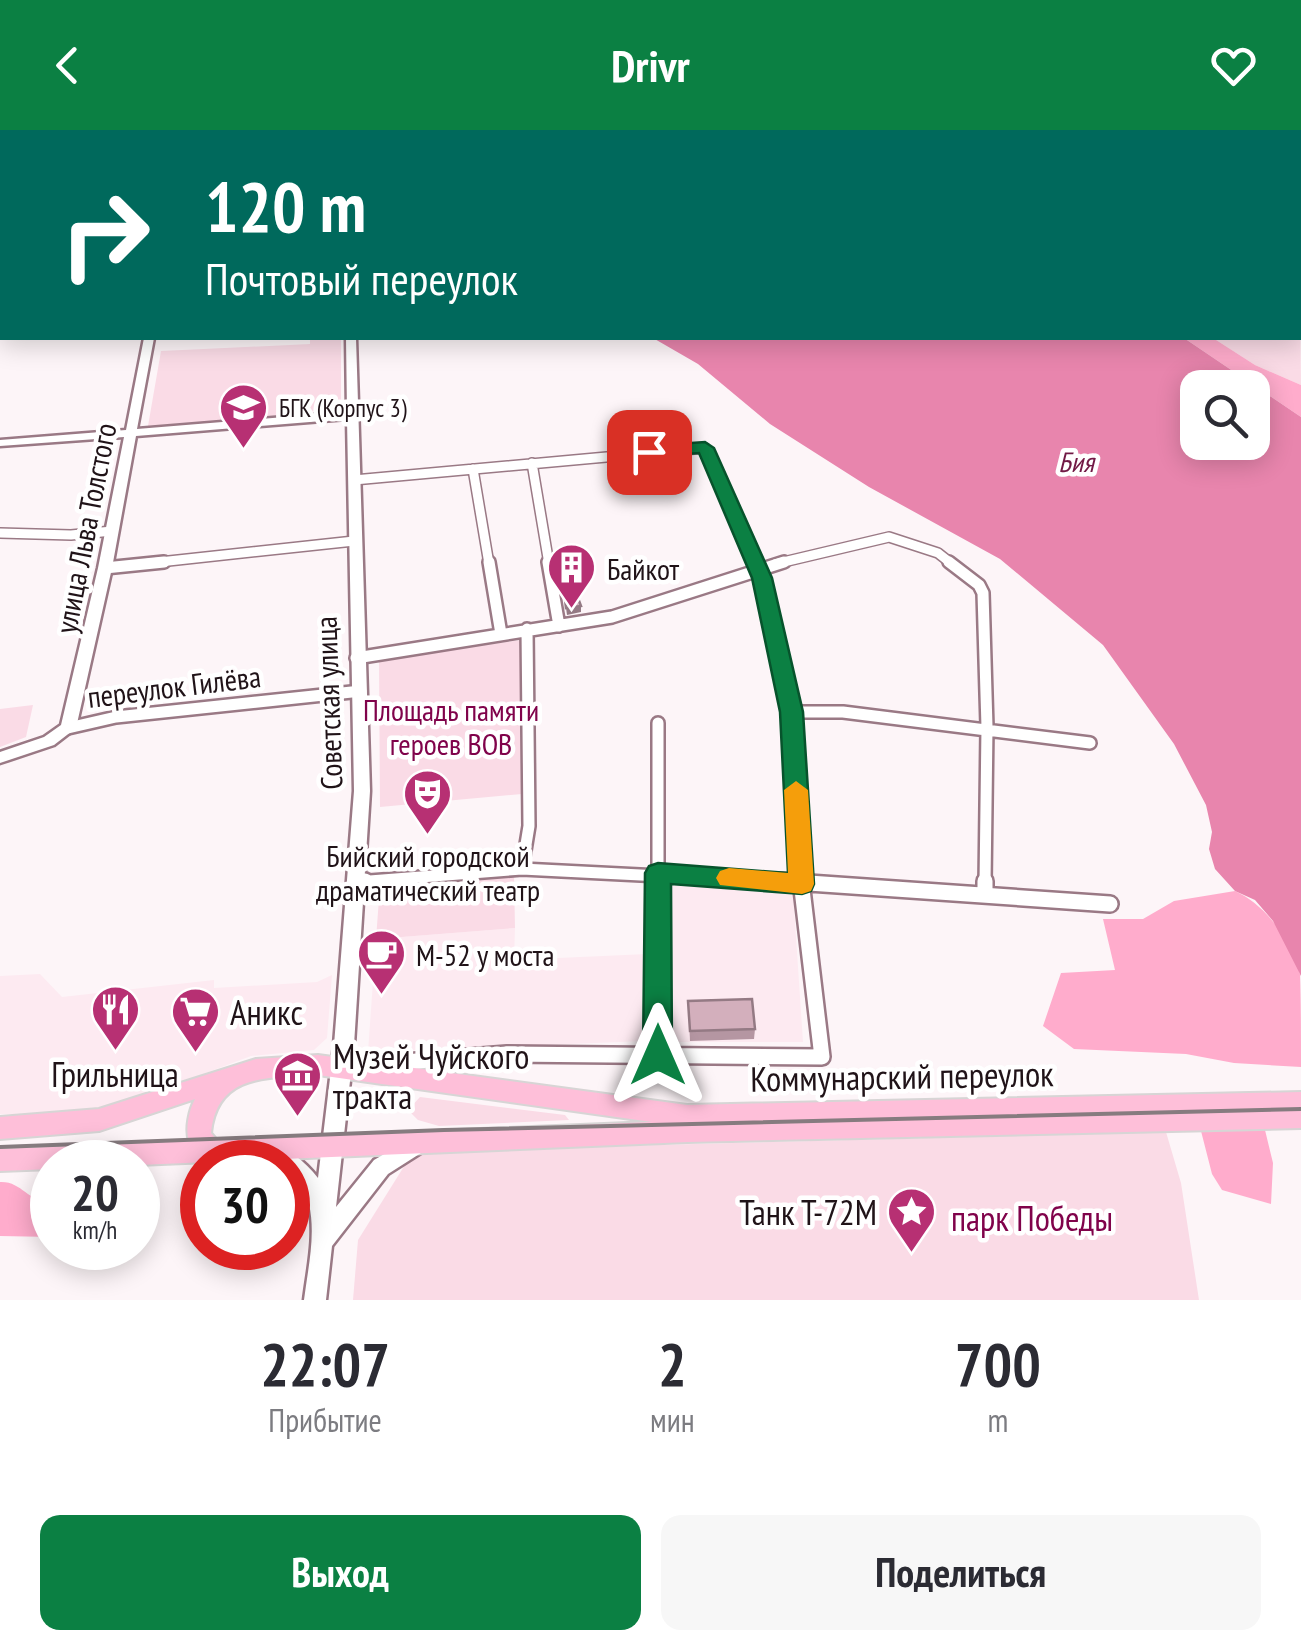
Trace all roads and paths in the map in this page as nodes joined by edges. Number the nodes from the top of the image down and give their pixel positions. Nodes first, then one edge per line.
1 (149, 340) edge
2 (350, 340) edge
3 (354, 415) junction
4 (130, 433) junction
5 (0, 443) edge
6 (532, 463) junction
7 (473, 468) junction
8 (354, 480) junction
9 (112, 531) junction
10 (0, 533) edge
11 (354, 541) junction
12 (105, 568) junction
13 (759, 571) junction
14 (559, 626) junction
15 (527, 629) junction
16 (501, 634) junction
17 (356, 658) junction
18 (361, 691) junction
19 (792, 712) junction
20 (658, 722) dead end
21 (987, 727) junction
22 (68, 728) junction
23 (1090, 743) dead end
24 (0, 758) edge
25 (522, 869) junction
26 (658, 873) junction
27 (357, 882) junction
28 (802, 884) junction
29 (986, 894) junction
30 (1110, 904) dead end
31 (658, 1055) junction
32 (342, 1067) junction
33 (236, 1075) junction
34 (1301, 1102) edge
35 (1101, 1114) junction
36 (1301, 1117) edge
37 (773, 1122) junction
38 (0, 1128) edge
39 (202, 1140) edge
40 (428, 1141) junction
41 (334, 1146) junction
42 (310, 1147) edge
43 (180, 1152) edge
44 (0, 1160) edge
45 (310, 1182) edge
46 (324, 1239) junction
47 (315, 1300) edge

1 - 4 street, улица Льва Толстого
2 - 3 street, Советская улица
3 - 4 street
3 - 8 street, Советская улица
4 - 5 street
4 - 9 street, улица Льва Толстого
6 - 7 street
6 - 13 street
6 - 14 street
7 - 8 street
7 - 16 street
8 - 11 street, Советская улица
9 - 10 street
9 - 12 street, улица Льва Толстого
11 - 12 street
11 - 17 street, Советская улица
12 - 22 street, улица Льва Толстого
13 - 14 street
13 - 19 street
13 - 21 street
14 - 15 street
15 - 16 street
15 - 25 street
16 - 17 street
17 - 18 street, Советская улица
18 - 22 street, переулок Гилёва
18 - 27 street, Советская улица
19 - 21 street
19 - 28 street
20 - 26 street
21 - 23 street
21 - 29 street
22 - 24 street, переулок Гилёва
25 - 26 street
25 - 27 street
26 - 28 street
26 - 31 street
27 - 32 street, Советская улица
28 - 29 street
28 - 31 street
29 - 30 street
31 - 32 street
32 - 33 main road, Коммунарский переулок
32 - 37 main road, Коммунарский переулок
32 - 41 street, Советская улица
33 - 38 main road, Коммунарский переулок
33 - 39 main road
34 - 35 main road
35 - 36 main road
35 - 37 main road, Коммунарский переулок
37 - 40 main road, Коммунарский переулок
40 - 41 main road, Коммунарский переулок
40 - 46 street
41 - 42 main road, Коммунарский переулок
41 - 46 street, Советская улица
43 - 44 main road, Коммунарский переулок
45 - 46 street
46 - 47 street

